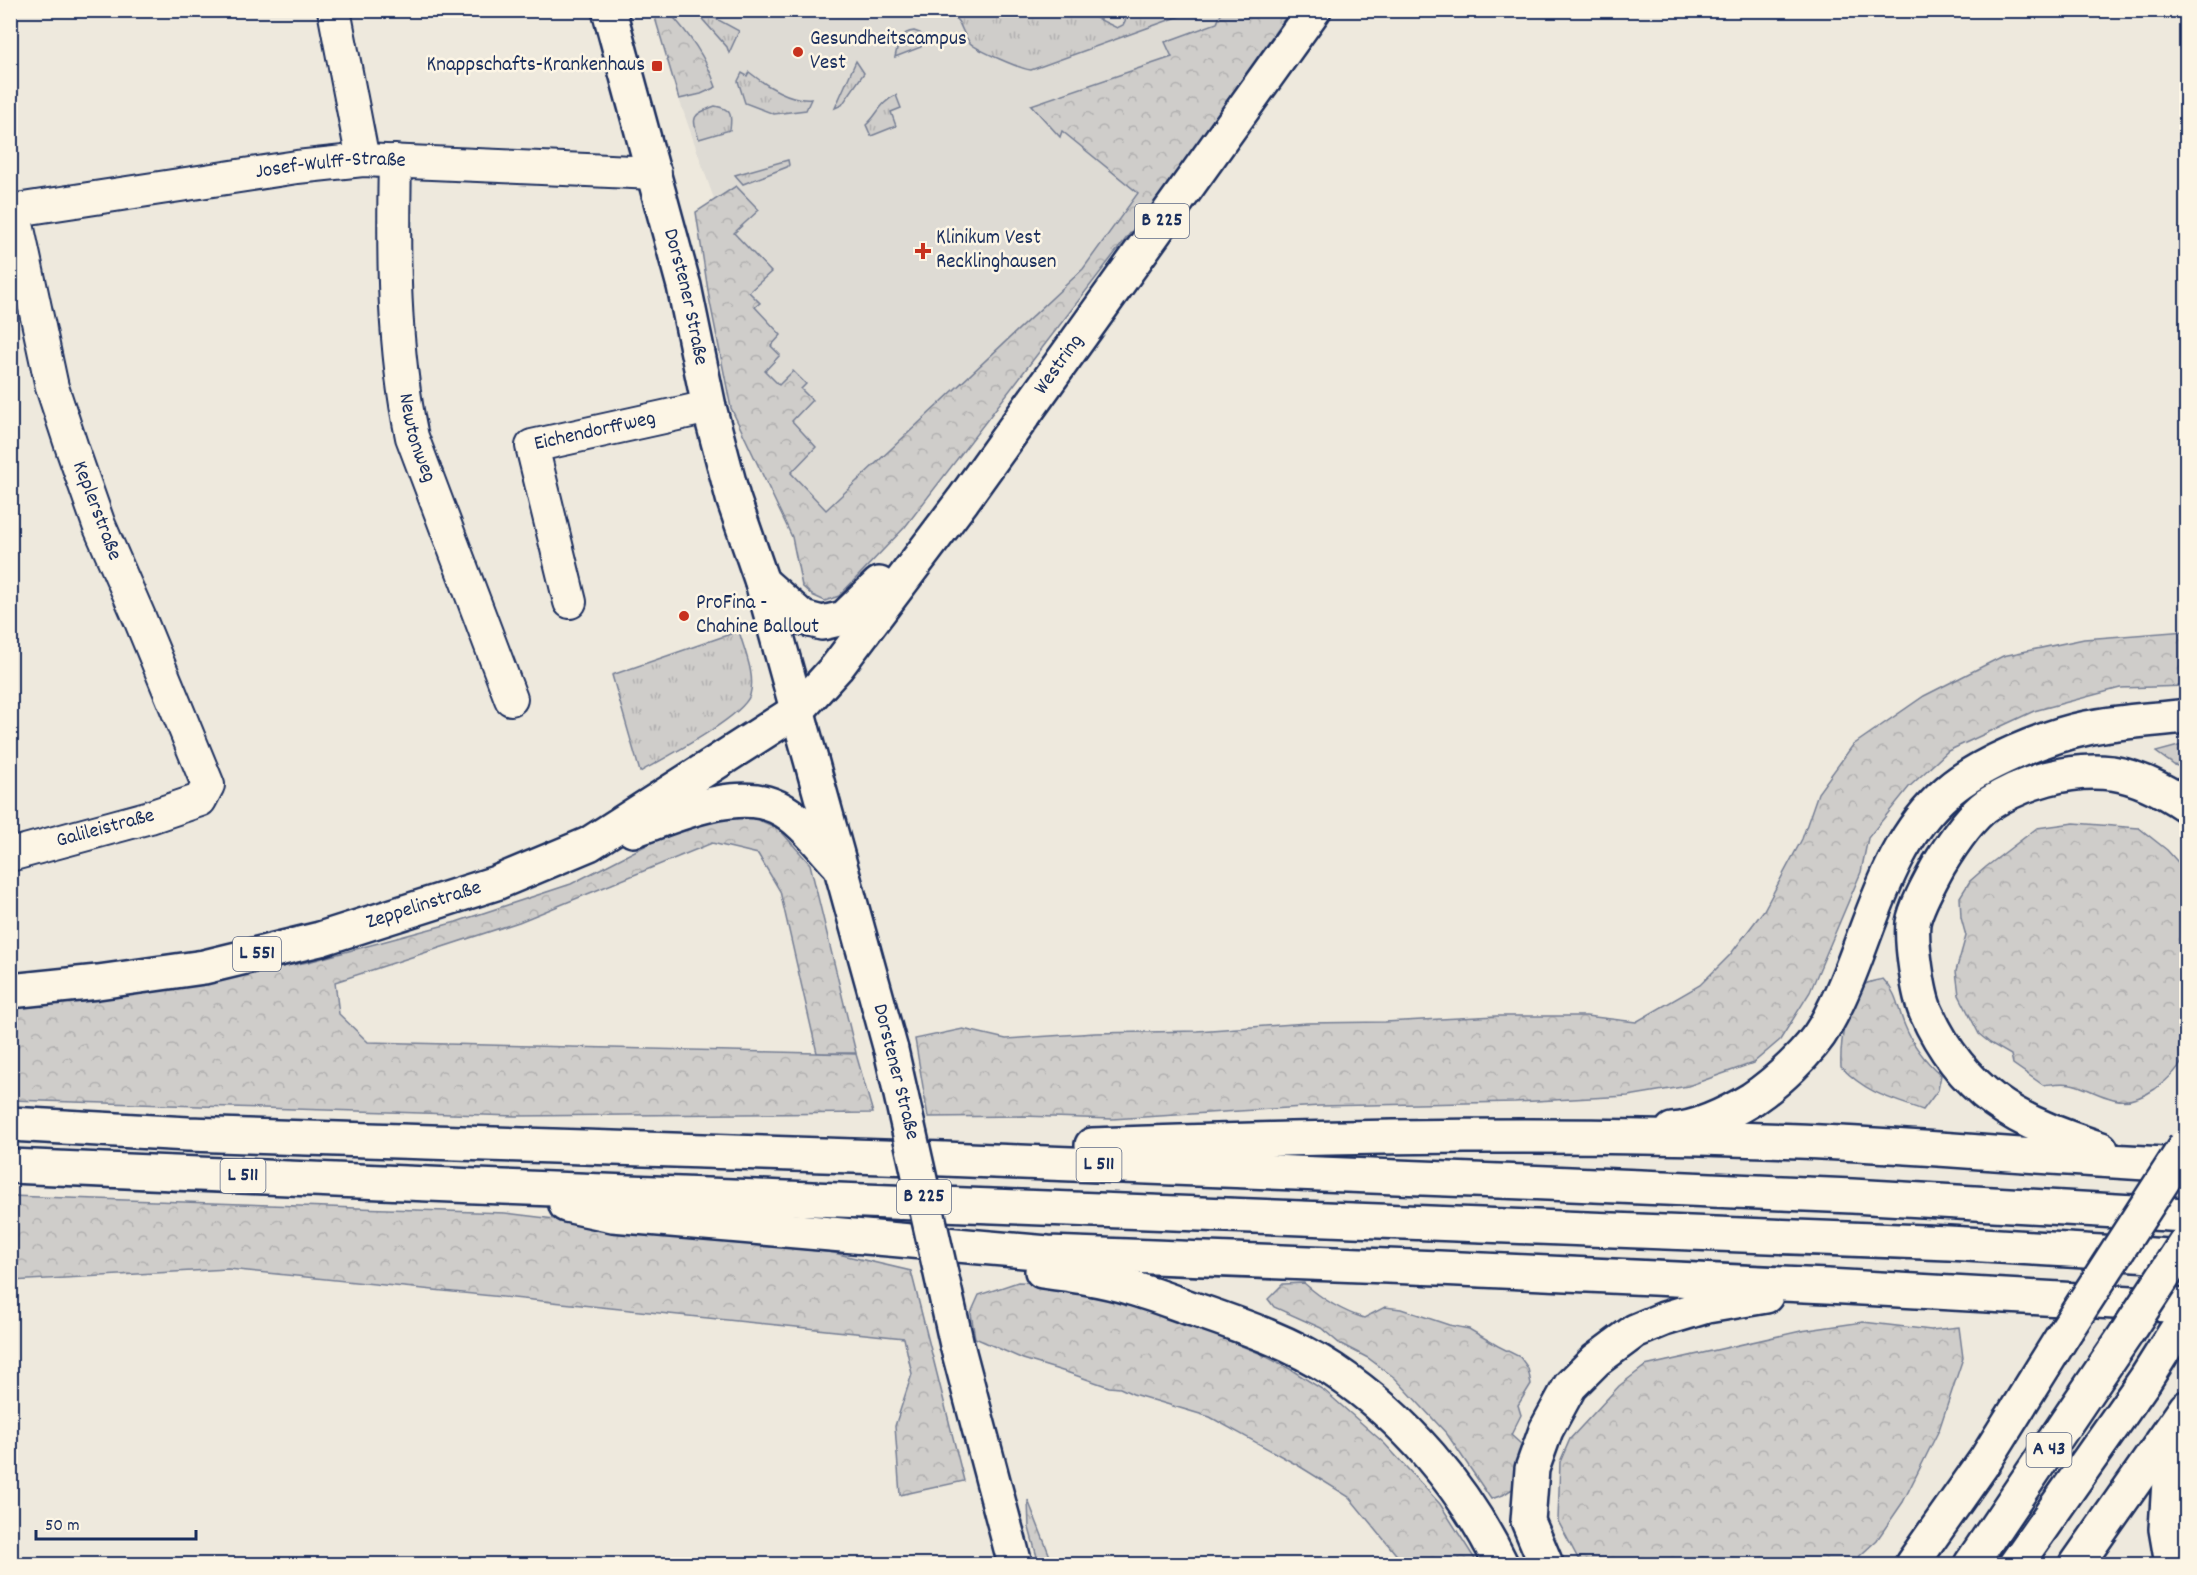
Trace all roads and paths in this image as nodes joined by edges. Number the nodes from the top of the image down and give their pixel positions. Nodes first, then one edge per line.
1 (334, 10) edge
2 (609, 10) edge
3 (1314, 10) edge
4 (363, 160) junction
5 (395, 161) junction
6 (655, 173) junction
7 (12, 210) edge
8 (709, 407) junction
9 (963, 500) junction
10 (762, 582) junction
11 (570, 602) dead end
12 (511, 699) dead end
13 (798, 710) junction
14 (2187, 716) edge
15 (200, 800) joint
16 (2187, 805) edge
17 (589, 844) junction
18 (10, 855) edge
19 (841, 868) junction
20 (10, 991) edge
21 (10, 1124) edge
22 (1577, 1137) junction
23 (2187, 1145) edge
24 (947, 1159) junction
25 (2140, 1163) junction
26 (2187, 1165) edge
27 (10, 1166) edge
28 (476, 1186) junction
29 (2187, 1215) edge
30 (837, 1234) junction
31 (2187, 1242) edge
32 (2187, 1257) edge
33 (1827, 1286) junction
34 (2187, 1306) edge
35 (2179, 1326) edge
36 (2036, 1377) junction
37 (2187, 1408) edge
38 (2187, 1426) edge
39 (1016, 1564) edge
40 (1501, 1564) edge
41 (1546, 1564) edge
42 (1890, 1564) edge
43 (1912, 1564) edge
44 (1971, 1564) edge
45 (2016, 1564) edge
46 (2077, 1564) edge
47 (2172, 1564) edge

1 - 4 street
2 - 6 main road, Dorstener Straße
3 - 9 main road, Westring / B 225
4 - 5 street, Josef-Wulff-Straße
4 - 7 street, Josef-Wulff-Straße
5 - 6 street, Josef-Wulff-Straße
5 - 12 street, Newtonweg
6 - 8 main road, Dorstener Straße
7 - 15 street, Keplerstraße
8 - 10 main road, Dorstener Straße
8 - 11 street, Eichendorffweg
9 - 10 main road, Dorstener Straße
9 - 13 main road, Westring / B 225
10 - 13 main road, Dorstener Straße
13 - 17 main road, Zeppelinstraße / L 551
13 - 19 main road, Dorstener Straße / B 225
14 - 22 main road
15 - 18 street, Galileistraße
16 - 25 main road
17 - 19 main road, B 225
17 - 20 main road, Zeppelinstraße / L 551
19 - 39 main road, Dorstener Straße / B 225, bridge
21 - 24 main road, L 511
22 - 24 main road
22 - 25 main road
23 - 36 main road, bridge
24 - 29 main road, L 511
25 - 26 main road
27 - 28 main road, L 511
28 - 30 main road
28 - 32 main road, L 511
30 - 33 main road
30 - 40 main road
31 - 44 main road, A 43, bridge
33 - 34 main road
33 - 41 main road
35 - 45 main road, A 43
36 - 42 main road
36 - 43 main road
37 - 46 main road
38 - 47 main road

